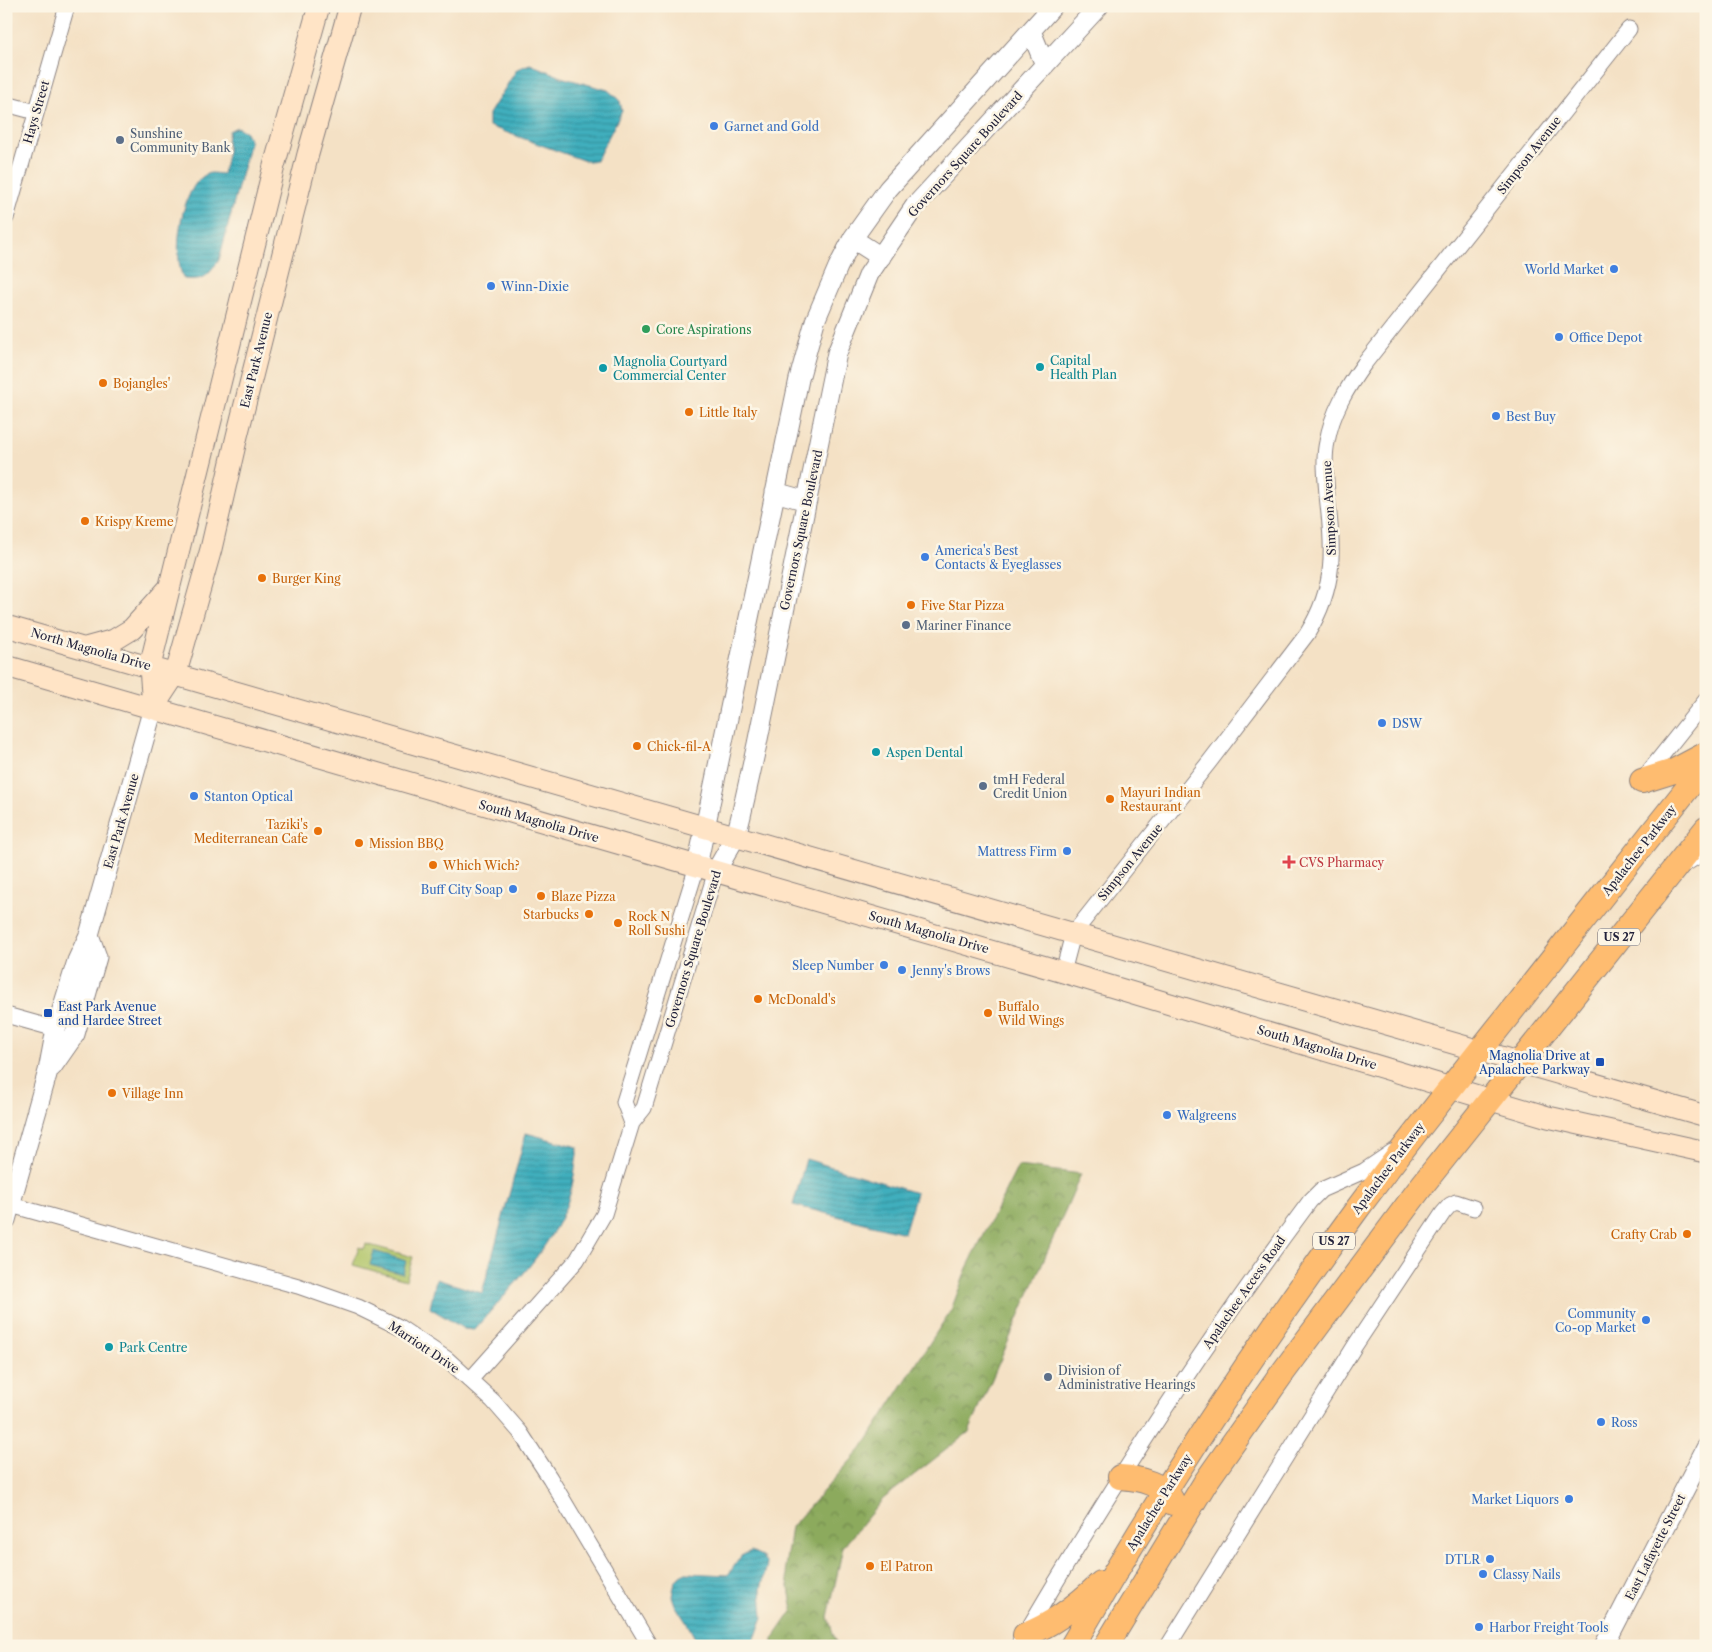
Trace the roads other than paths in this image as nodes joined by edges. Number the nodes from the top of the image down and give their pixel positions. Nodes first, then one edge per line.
1 (67, 6) edge
2 (319, 6) edge
3 (350, 6) edge
4 (1053, 6) edge
5 (1100, 6) edge
6 (1629, 29) dead end
7 (1031, 31) junction
8 (1065, 44) junction
9 (1045, 65) junction
10 (6, 104) edge
11 (36, 112) junction
12 (6, 218) edge
13 (853, 239) junction
14 (881, 257) junction
15 (775, 492) junction
16 (807, 501) junction
17 (170, 587) junction
18 (6, 626) edge
19 (85, 648) junction
20 (6, 666) edge
21 (150, 666) junction
22 (176, 673) junction
23 (1706, 700) edge
24 (153, 708) junction
25 (1706, 754) edge
26 (1706, 765) edge
27 (1642, 781) joint
28 (704, 828) junction
29 (1706, 829) edge
30 (736, 836) junction
31 (1706, 851) edge
32 (707, 868) junction
33 (1671, 872) junction
34 (1073, 934) junction
35 (89, 935) junction
36 (1063, 972) junction
37 (6, 1015) edge
38 (56, 1029) junction
39 (1479, 1051) junction
40 (1519, 1062) junction
41 (48, 1072) junction
42 (1449, 1088) junction
43 (1490, 1099) junction
44 (1706, 1116) edge
45 (632, 1123) junction
46 (1416, 1131) junction
47 (1706, 1152) edge
48 (1474, 1208) dead end
49 (8, 1213) edge
50 (471, 1379) junction
51 (1706, 1448) edge
52 (1120, 1477) junction
53 (1165, 1492) junction
54 (1171, 1537) junction
55 (1125, 1556) junction
56 (1022, 1640) edge
57 (650, 1646) edge
58 (1072, 1646) edge
59 (1106, 1646) edge
60 (1168, 1646) edge
61 (1604, 1646) edge

1 - 11 street, Hays Street
2 - 17 main road, East Park Avenue
3 - 22 main road, East Park Avenue
4 - 7 street, Governors Square Boulevard
5 - 8 street, Governors Square Boulevard
6 - 34 street, Simpson Avenue
7 - 8 street
7 - 9 street
7 - 13 street, Governors Square Boulevard
8 - 9 street, Governors Square Boulevard
9 - 14 street, Governors Square Boulevard
10 - 11 street
11 - 12 street, Hays Street
13 - 14 street
13 - 15 street, Governors Square Boulevard
14 - 16 street, Governors Square Boulevard
15 - 16 street
15 - 28 street, Governors Square Boulevard
16 - 30 street, Governors Square Boulevard
17 - 19 main road
17 - 21 main road, East Park Avenue
18 - 19 main road, North Magnolia Drive
19 - 21 main road, North Magnolia Drive
20 - 24 main road
21 - 22 main road, North Magnolia Drive
21 - 24 main road, East Park Avenue
22 - 24 main road, East Park Avenue
22 - 28 main road
23 - 27 street
24 - 32 main road, South Magnolia Drive
24 - 35 street, East Park Avenue
25 - 27 main road
26 - 39 main road, Apalachee Parkway / US 27
28 - 30 main road
28 - 32 street, Governors Square Boulevard
29 - 33 main road, US 27
30 - 32 street, Governors Square Boulevard
30 - 34 main road
31 - 33 street
32 - 36 main road, South Magnolia Drive
32 - 45 street, Governors Square Boulevard
32 - 45 street, Governors Square Boulevard
33 - 40 main road, US 27
34 - 36 street, Simpson Avenue
34 - 39 main road
35 - 38 street, East Park Avenue
35 - 41 street, East Park Avenue
36 - 42 main road, South Magnolia Drive
37 - 38 street
38 - 41 street, East Park Avenue
39 - 40 main road
39 - 42 main road, Apalachee Parkway / US 27
40 - 43 main road, US 27
40 - 44 main road
41 - 49 street, East Park Avenue
42 - 43 main road, South Magnolia Drive
42 - 46 main road, Apalachee Parkway / US 27
43 - 47 main road, South Magnolia Drive
43 - 54 main road, US 27
45 - 50 street, Governors Square Boulevard
46 - 52 street, Apalachee Access Road
46 - 53 main road, Apalachee Parkway / US 27
48 - 60 street
49 - 50 street, Marriott Drive
50 - 57 street, Marriott Drive
51 - 61 street, East Lafayette Street
52 - 53 main road
52 - 56 street, Apalachee Access Road
53 - 54 main road
53 - 55 main road, Apalachee Parkway / US 27
54 - 59 main road, US 27
55 - 56 main road
55 - 58 main road, Apalachee Parkway / US 27

